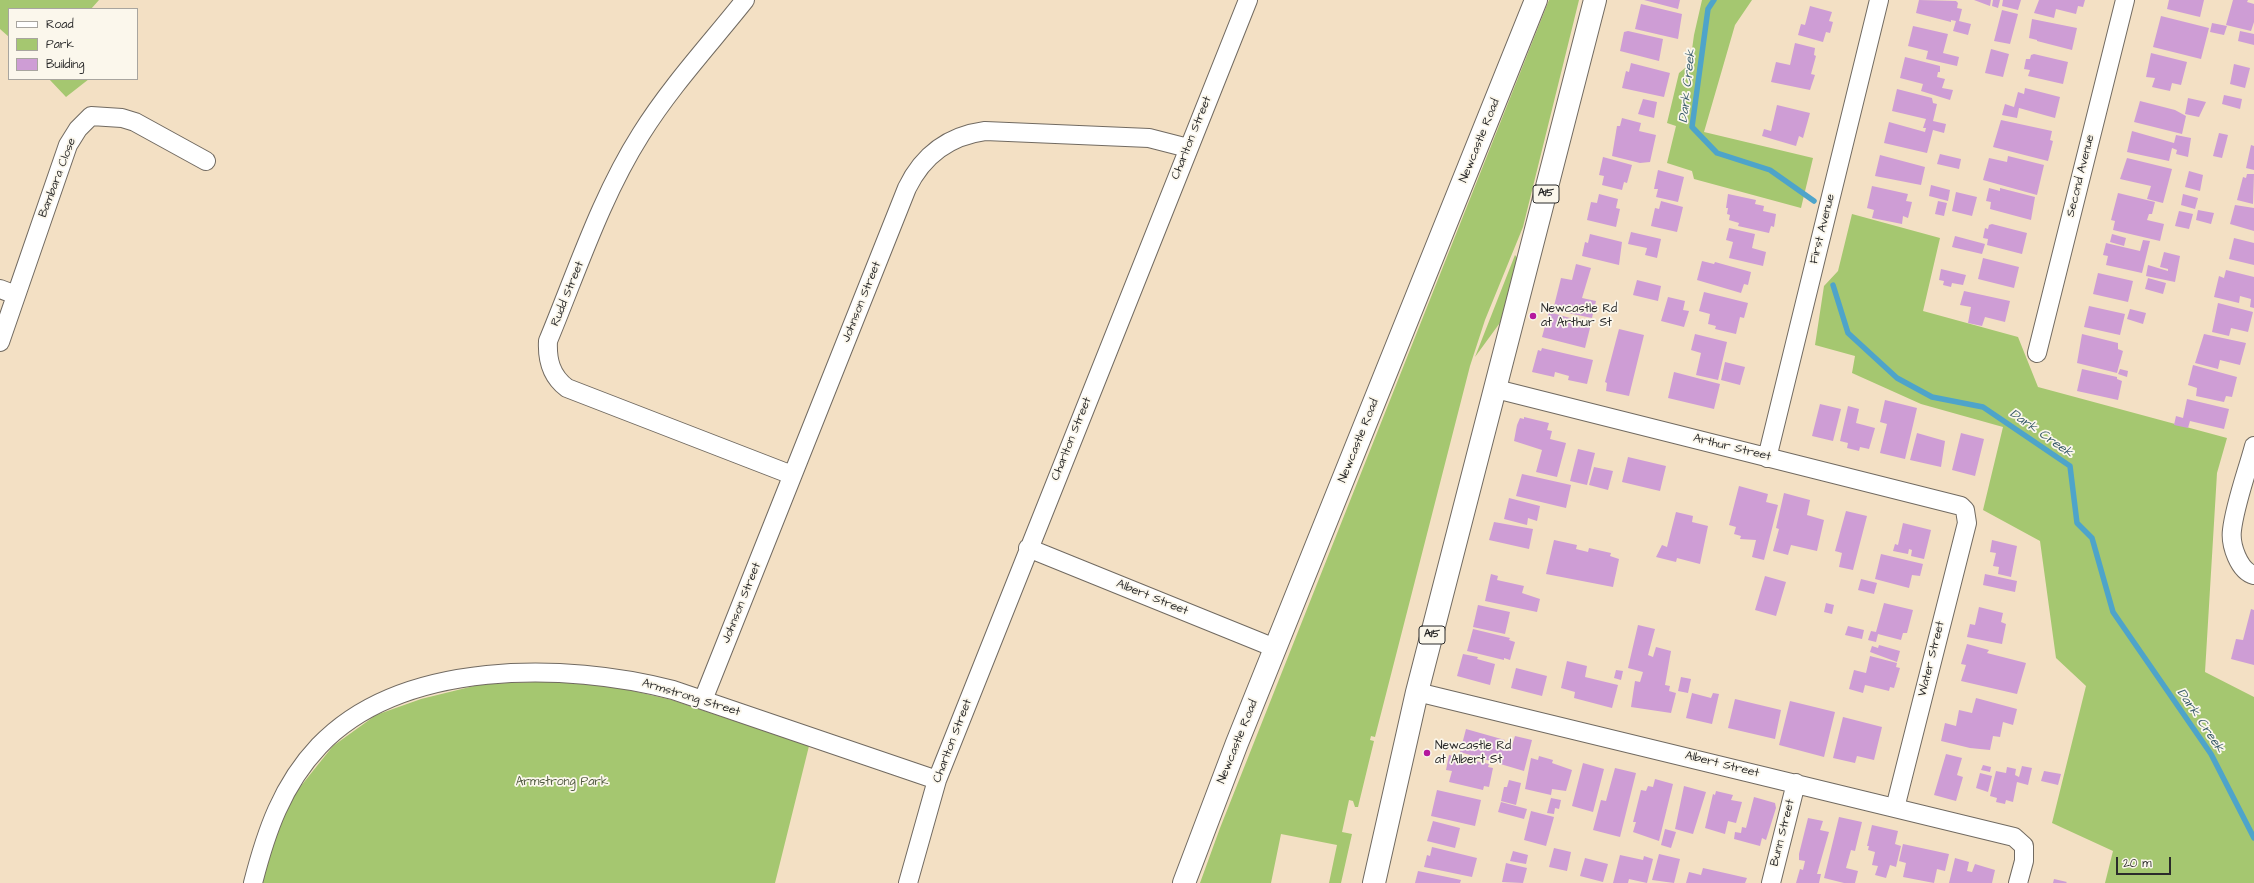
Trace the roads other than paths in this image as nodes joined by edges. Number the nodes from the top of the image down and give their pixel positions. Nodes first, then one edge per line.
1 (745, 0) edge
2 (1248, 0) edge
3 (1536, 0) edge
4 (1595, 0) edge
5 (1879, 0) edge
6 (2125, 0) edge
7 (1188, 148) junction
8 (206, 161) dead end
9 (8, 292) edge
10 (0, 342) edge
11 (2037, 352) dead end
12 (1496, 389) junction
13 (2254, 446) edge
14 (1767, 458) junction
15 (792, 475) junction
16 (1965, 510) joint
17 (1028, 548) junction
18 (2254, 575) edge
19 (1275, 648) junction
20 (1417, 692) junction
21 (703, 700) junction
22 (937, 780) junction
23 (1796, 783) junction
24 (1895, 808) junction
25 (253, 883) edge
26 (908, 883) edge
27 (1184, 883) edge
28 (1374, 883) edge
29 (1771, 883) edge
30 (2018, 883) edge

1 - 15 street, Rudd Street
2 - 7 street, Charlton Street
3 - 19 highway, Newcastle Road
4 - 12 highway, A15
5 - 14 street, First Avenue
6 - 11 street, Second Avenue
7 - 15 street, Johnson Street
7 - 17 street, Charlton Street
8 - 9 street, Bambara Close
9 - 10 street, Bambara Close
12 - 14 street, Arthur Street
12 - 20 highway, A15
13 - 18 street
14 - 16 street, Arthur Street
15 - 21 street, Johnson Street
16 - 24 street, Water Street
17 - 19 street, Albert Street
17 - 22 street, Charlton Street
19 - 27 highway, Newcastle Road
20 - 23 street, Albert Street
20 - 28 highway, A15
21 - 22 street, Armstrong Street
21 - 25 street, Armstrong Street
22 - 26 street, Charlton Street
23 - 24 street, Albert Street
23 - 29 street, Bunn Street
24 - 30 street, Albert Street

